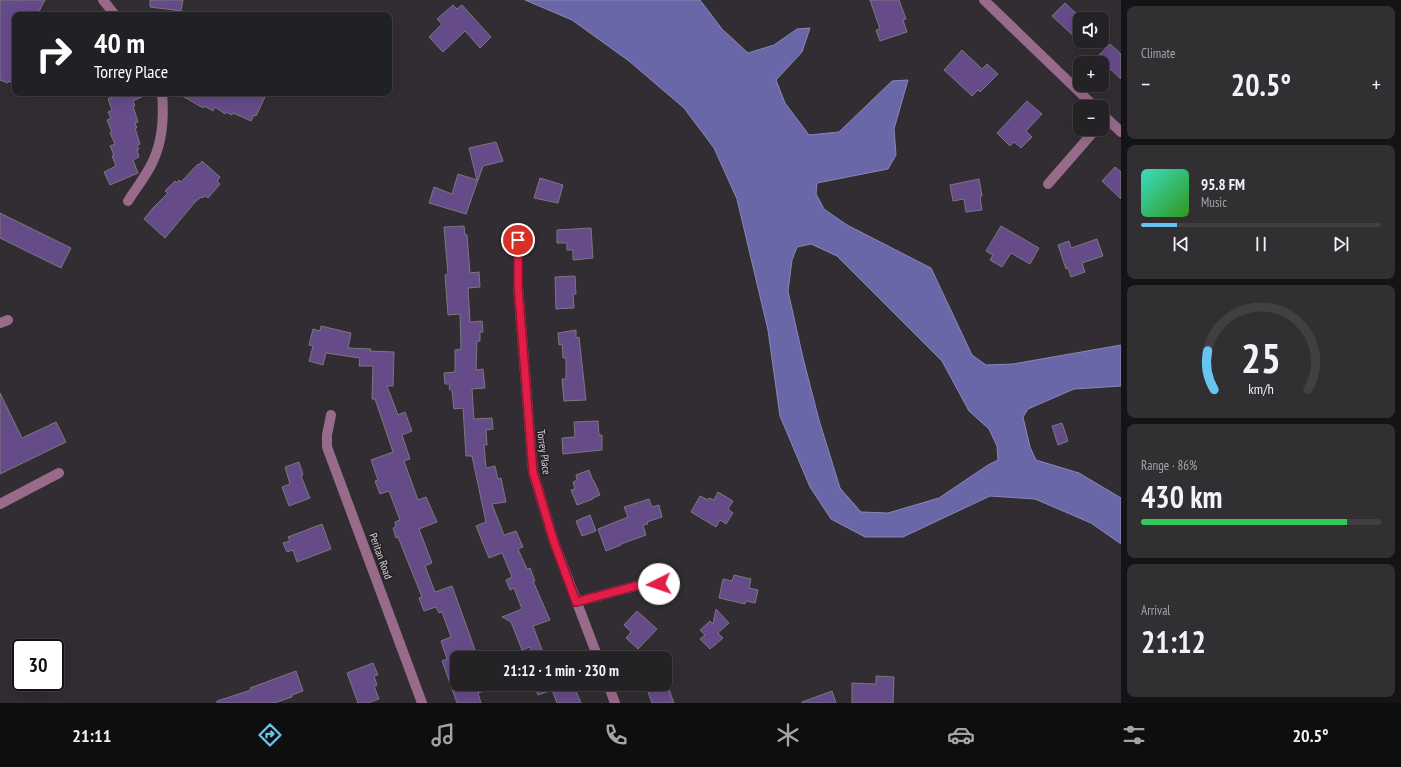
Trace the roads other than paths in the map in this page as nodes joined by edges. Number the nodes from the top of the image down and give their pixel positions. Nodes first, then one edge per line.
1 (102, 0) edge
2 (984, 0) edge
3 (112, 12) edge
4 (162, 96) edge
5 (1088, 100) edge
6 (1109, 123) edge
7 (1121, 132) edge
8 (1090, 136) edge
9 (1048, 184) dead end
10 (128, 201) dead end
11 (518, 240) dead end
12 (331, 415) dead end
13 (58, 473) dead end
14 (0, 504) edge
15 (671, 585) dead end
16 (576, 602) junction
17 (595, 651) edge
18 (611, 691) edge
19 (422, 703) edge
20 (615, 703) edge

1 - 3 street
2 - 5 street
4 - 10 street
6 - 7 street
8 - 9 street
11 - 16 street, Torrey Place
12 - 19 street, Peritan Road
13 - 14 street
15 - 16 street
16 - 17 street, Torrey Place
18 - 20 street

